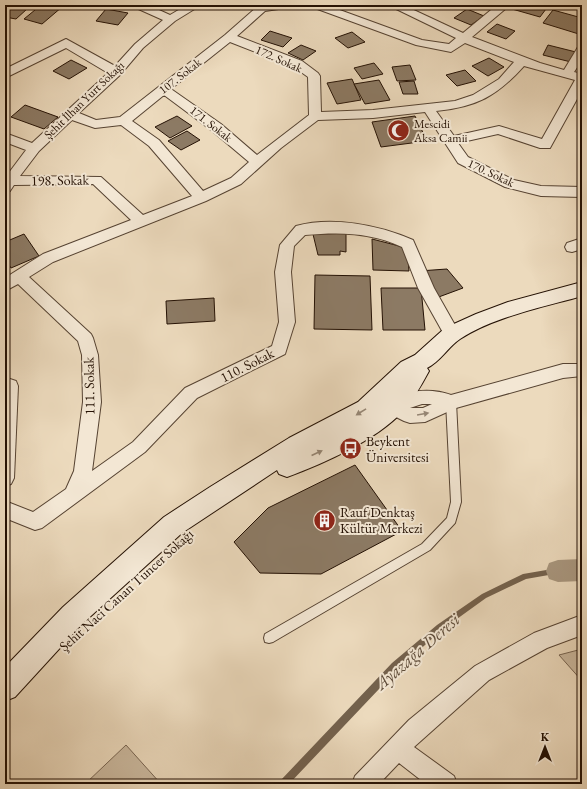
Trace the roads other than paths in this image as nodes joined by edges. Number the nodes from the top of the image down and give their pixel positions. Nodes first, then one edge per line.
1 (138, 5) edge
2 (194, 5) edge
3 (285, 5) edge
4 (316, 5) edge
5 (394, 5) edge
6 (504, 5) edge
7 (171, 19) junction
8 (423, 19) junction
9 (445, 29) junction
10 (403, 36) junction
11 (229, 37) junction
12 (463, 37) junction
13 (426, 44) junction
14 (582, 50) edge
15 (522, 61) junction
16 (116, 72) junction
17 (5, 74) edge
18 (566, 74) junction
19 (582, 78) edge
20 (163, 89) junction
21 (428, 108) junction
22 (69, 114) junction
23 (315, 116) junction
24 (124, 120) junction
25 (5, 137) edge
26 (450, 141) junction
27 (34, 148) junction
28 (257, 162) junction
29 (8, 185) edge
30 (582, 192) edge
31 (201, 198) junction
32 (142, 222) junction
33 (12, 280) edge
34 (582, 289) edge
35 (452, 334) junction
36 (582, 370) edge
37 (10, 386) dead end
38 (451, 402) junction
39 (387, 403) junction
40 (5, 478) edge
41 (71, 497) junction
42 (5, 508) edge
43 (582, 625) edge
44 (269, 638) dead end
45 (5, 687) edge
46 (5, 704) edge
47 (397, 748) junction
48 (363, 784) edge
49 (446, 784) edge

1 - 7 street
2 - 7 street, Şehit İlhan Yurt Sokağı
3 - 11 street, 107. Sokak
4 - 10 street
5 - 8 street
6 - 12 street
7 - 16 street, Şehit İlhan Yurt Sokağı
8 - 9 street
8 - 10 street
9 - 12 street
9 - 13 street
10 - 13 street
11 - 20 street, 107. Sokak
11 - 23 street, 172. Sokak
12 - 13 street
12 - 15 street
14 - 18 street
15 - 18 street
15 - 21 street
16 - 17 street
16 - 22 street, Şehit İlhan Yurt Sokağı
18 - 19 street
19 - 26 street
20 - 24 street, 107. Sokak
20 - 28 street, 171. Sokak
21 - 23 street
21 - 26 street, 170. Sokak
22 - 24 street
22 - 27 street, Şehit İlhan Yurt Sokağı
23 - 28 street
24 - 31 street
25 - 27 street
26 - 30 street, 170. Sokak
27 - 29 street, Şehit İlhan Yurt Sokağı
28 - 31 street
29 - 32 street, 198. Sokak
31 - 32 street
32 - 33 street
33 - 41 street, 111. Sokak
34 - 35 street, Şehit Naci Canan Tuncer Sokağı
35 - 39 street, Şehit Naci Canan Tuncer Sokağı
35 - 41 street, 110. Sokak
36 - 38 street
37 - 40 street
38 - 39 street
38 - 44 lane
39 -> 45 street, Şehit Naci Canan Tuncer Sokağı
46 -> 39 street, Şehit Naci Canan Tuncer Sokağı
41 - 42 street, 110. Sokak
43 - 47 street
47 - 48 street
47 - 49 street

